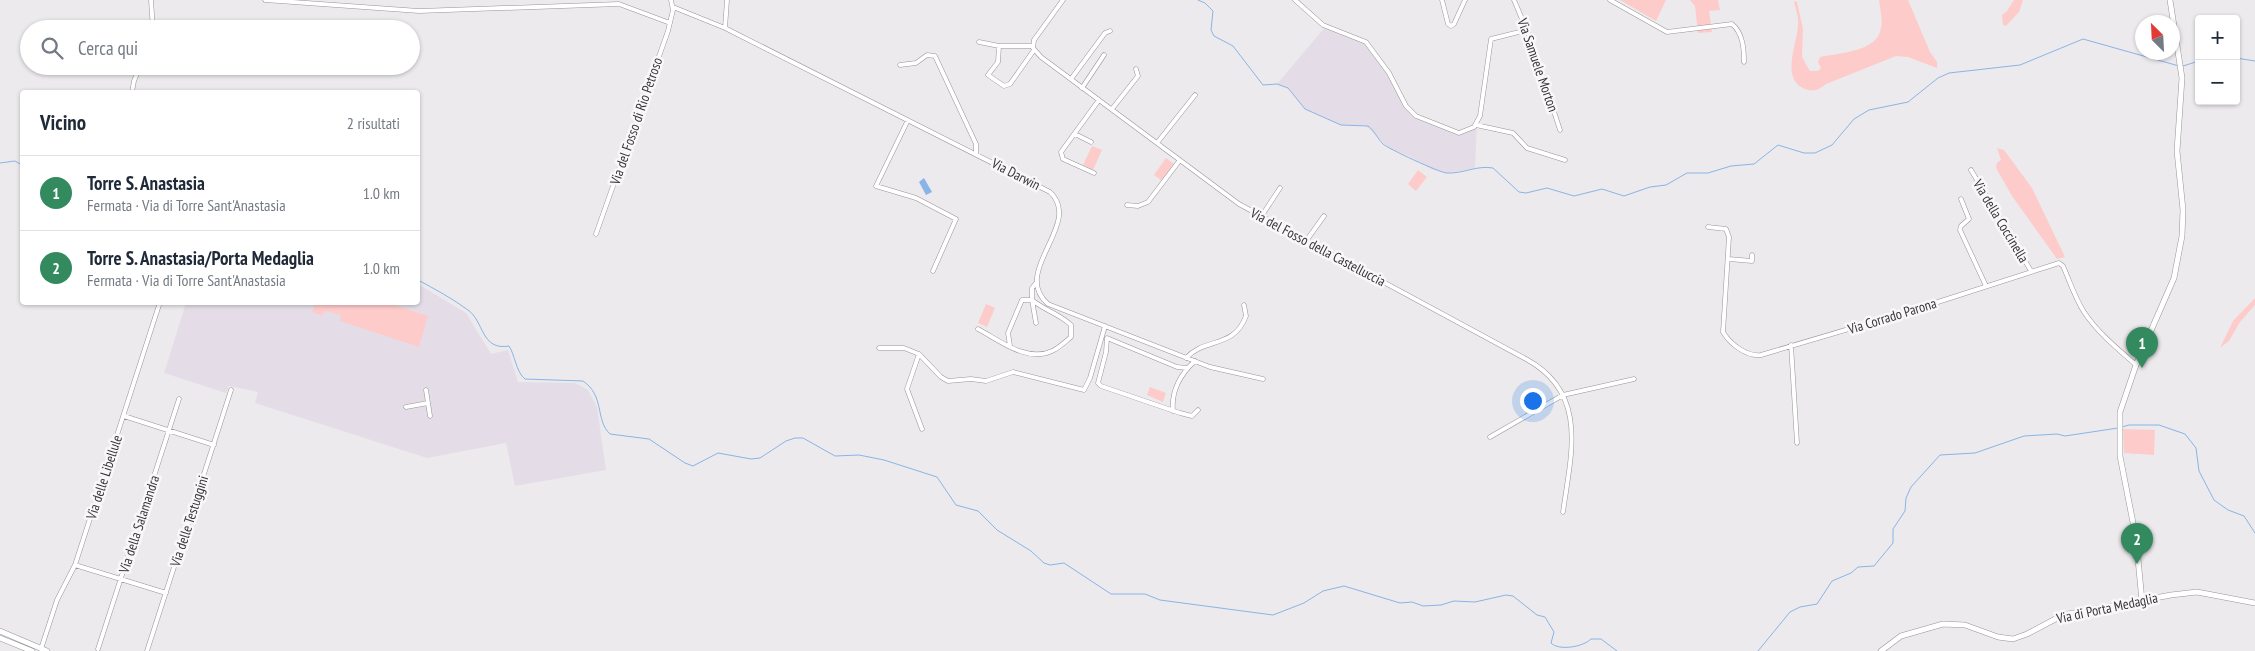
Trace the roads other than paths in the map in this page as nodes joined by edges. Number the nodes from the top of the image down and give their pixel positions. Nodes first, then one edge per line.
1 (151, 0) edge
2 (264, 0) edge
3 (671, 0) edge
4 (727, 0) edge
5 (1063, 0) edge
6 (1295, 0) edge
7 (1442, 0) edge
8 (1465, 0) edge
9 (1514, 0) edge
10 (1610, 0) edge
11 (2170, 0) edge
12 (673, 7) junction
13 (152, 20) edge
14 (670, 23) junction
15 (725, 28) junction
16 (1527, 30) junction
17 (1110, 31) dead end
18 (980, 42) dead end
19 (999, 46) junction
20 (1033, 48) junction
21 (1104, 55) dead end
22 (1744, 62) dead end
23 (900, 65) dead end
24 (1136, 69) dead end
25 (136, 75) edge
26 (1071, 79) junction
27 (1082, 88) junction
28 (132, 90) edge
29 (1195, 95) dead end
30 (1099, 100) junction
31 (1112, 110) junction
32 (908, 120) junction
33 (1476, 125) junction
34 (1560, 130) dead end
35 (1075, 134) junction
36 (1091, 142) dead end
37 (1157, 143) junction
38 (976, 154) junction
39 (1180, 160) junction
40 (1565, 160) dead end
41 (1971, 170) dead end
42 (1094, 173) dead end
43 (1280, 188) dead end
44 (1961, 199) dead end
45 (1127, 205) dead end
46 (1324, 216) dead end
47 (1261, 217) junction
48 (1708, 227) dead end
49 (596, 234) dead end
50 (1306, 241) junction
51 (1752, 255) dead end
52 (1729, 259) junction
53 (932, 271) dead end
54 (2031, 271) junction
55 (1036, 282) junction
56 (1986, 286) junction
57 (1032, 300) junction
58 (159, 305) edge
59 (1244, 306) dead end
60 (1036, 323) dead end
61 (1104, 326) junction
62 (978, 329) dead end
63 (1791, 345) junction
64 (1010, 346) junction
65 (879, 348) dead end
66 (919, 354) junction
67 (926, 358) junction
68 (1186, 358) junction
69 (1195, 361) junction
70 (917, 363) junction
71 (2136, 366) junction
72 (1187, 368) junction
73 (1634, 378) dead end
74 (1263, 379) dead end
75 (231, 390) dead end
76 (426, 390) dead end
77 (1562, 395) junction
78 (179, 399) dead end
79 (428, 403) junction
80 (406, 407) dead end
81 (1198, 410) dead end
82 (1173, 411) junction
83 (124, 416) junction
84 (430, 416) dead end
85 (922, 429) dead end
86 (169, 431) junction
87 (1490, 437) dead end
88 (1797, 443) dead end
89 (214, 445) junction
90 (1563, 512) dead end
91 (75, 564) junction
92 (121, 579) junction
93 (166, 593) junction
94 (2142, 601) junction
95 (2255, 603) edge
96 (0, 631) edge
97 (0, 638) edge
98 (98, 649) dead end
99 (44, 650) edge
100 (32, 651) edge
101 (147, 651) edge
102 (1882, 651) edge

1 - 13 street
2 - 14 street
3 - 12 street
4 - 15 street
5 - 20 street
6 - 33 street
7 - 8 street
9 - 16 street, Via Samuele Morton
10 - 22 street
11 - 71 street
12 - 14 street, Via del Fosso di Rio Petroso
12 - 15 street, Via Darwin
14 - 49 street, Via del Fosso di Rio Petroso
15 - 32 street, Via Darwin
16 - 33 street
16 - 34 street, Via Samuele Morton
17 - 26 street
18 - 19 street
19 - 20 street
19 - 20 street
20 - 26 street, Via del Fosso della Castelluccia
21 - 27 street
23 - 38 street
24 - 31 street
25 - 28 street
26 - 27 street, Via del Fosso della Castelluccia
27 - 30 street, Via del Fosso della Castelluccia
29 - 37 street
30 - 31 street, Via del Fosso della Castelluccia
30 - 35 street
31 - 37 street, Via del Fosso della Castelluccia
32 - 38 street, Via Darwin
32 - 53 street
33 - 40 street
35 - 36 street
35 - 42 street
37 - 39 street, Via del Fosso della Castelluccia
38 - 55 street, Via Darwin
39 - 45 street
39 - 47 street, Via del Fosso della Castelluccia
41 - 54 street, Via della Coccinella
43 - 47 street
44 - 56 street
46 - 50 street
47 - 50 street, Via del Fosso della Castelluccia
48 - 52 street, Via Corrado Parona
50 - 77 street, Via del Fosso della Castelluccia
51 - 52 street
52 - 63 street, Via Corrado Parona
54 - 56 street, Via Corrado Parona
54 - 71 street, Via Corrado Parona
55 - 57 street
55 - 61 street
56 - 63 street, Via Corrado Parona
57 - 60 street
57 - 64 street
57 - 64 street
58 - 83 street, Via delle Libellule
59 - 68 street
61 - 67 street
61 - 68 street
62 - 64 street
63 - 88 street
65 - 66 street
66 - 67 street
66 - 70 street
67 - 70 street
68 - 69 street
69 - 72 street
69 - 74 street
70 - 85 street
71 - 94 street
72 - 82 street
72 - 82 street
73 - 77 street
75 - 89 street, Via delle Testuggini
76 - 79 street
77 - 87 street
77 - 90 street, Via del Fosso della Castelluccia
78 - 86 street, Via della Salamandra
79 - 80 street
79 - 84 street
81 - 82 street
83 - 86 street
83 - 91 street, Via delle Libellule
86 - 89 street
86 - 92 street, Via della Salamandra
89 - 93 street, Via delle Testuggini
91 - 92 street
91 - 99 street, Via delle Libellule
92 - 93 street
92 - 98 street, Via della Salamandra
93 - 101 street, Via delle Testuggini
94 - 95 street, Via di Porta Medaglia
94 - 102 street, Via di Porta Medaglia
96 - 99 street
97 - 100 street

